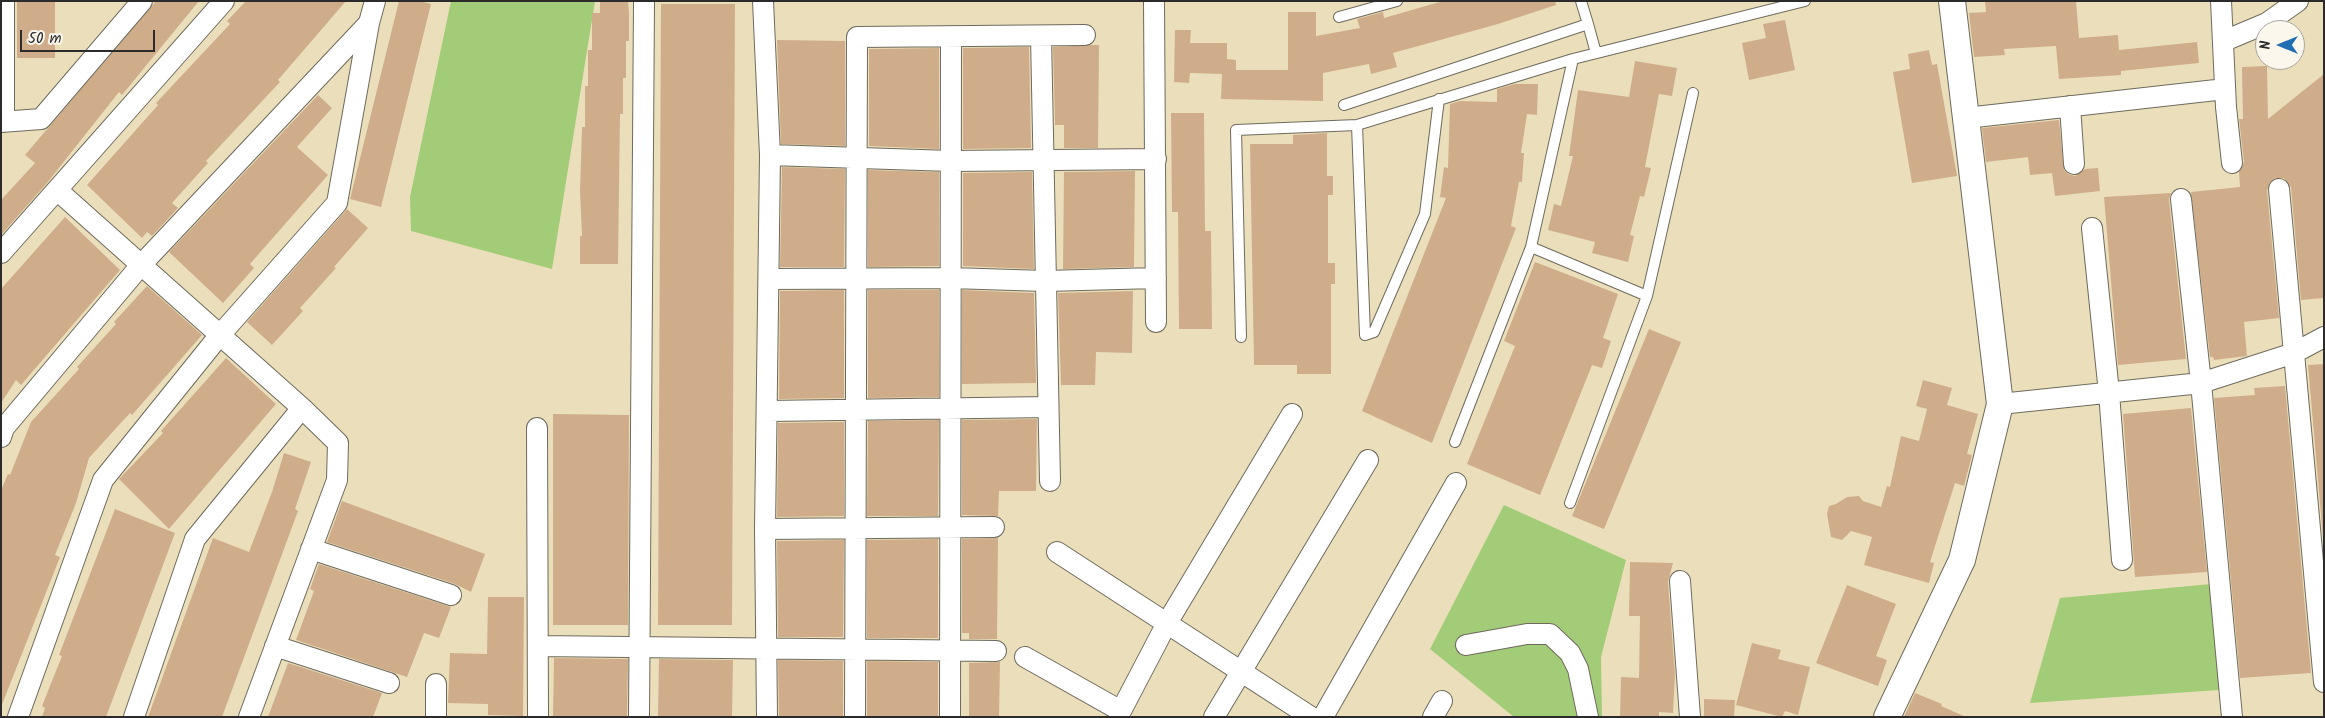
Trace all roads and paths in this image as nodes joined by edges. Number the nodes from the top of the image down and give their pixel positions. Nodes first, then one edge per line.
1 (4, 1) edge
2 (123, 1) edge
3 (142, 1) edge
4 (224, 1) edge
5 (375, 1) edge
6 (644, 1) edge
7 (763, 1) edge
8 (1154, 1) edge
9 (1397, 1) edge
10 (1581, 1) edge
11 (1805, 1) edge
12 (1952, 1) edge
13 (2221, 1) edge
14 (2298, 1) edge
15 (1339, 17) dead end
16 (123, 23) junction
17 (368, 23) junction
18 (1588, 24) junction
19 (1041, 36) junction
20 (1085, 36) dead end
21 (951, 37) junction
22 (2224, 42) junction
23 (1596, 53) junction
24 (1573, 59) junction
25 (2225, 89) junction
26 (1693, 92) dead end
27 (1439, 99) junction
28 (1344, 105) dead end
29 (2070, 106) junction
30 (1966, 118) junction
31 (2, 122) edge
32 (1357, 125) junction
33 (770, 155) junction
34 (855, 156) junction
35 (1156, 159) junction
36 (1044, 160) junction
37 (951, 161) junction
38 (2232, 163) dead end
39 (2074, 164) dead end
40 (2279, 189) dead end
41 (57, 190) junction
42 (2181, 198) dead end
43 (2092, 228) dead end
44 (1531, 247) junction
45 (1, 253) edge
46 (141, 265) junction
47 (856, 278) junction
48 (951, 278) junction
49 (1156, 278) junction
50 (769, 279) junction
51 (1045, 281) junction
52 (1647, 296) junction
53 (1156, 322) dead end
54 (219, 336) junction
55 (2324, 336) edge
56 (1241, 337) dead end
57 (2294, 353) junction
58 (2201, 383) junction
59 (2109, 393) junction
60 (2000, 404) junction
61 (1048, 407) junction
62 (302, 408) junction
63 (950, 408) junction
64 (856, 409) junction
65 (768, 410) junction
66 (1292, 414) dead end
67 (537, 428) dead end
68 (1, 437) edge
69 (1455, 442) dead end
70 (1368, 460) dead end
71 (1050, 481) dead end
72 (1456, 483) dead end
73 (1570, 503) dead end
74 (994, 527) dead end
75 (855, 528) junction
76 (950, 528) junction
77 (765, 529) junction
78 (311, 549) junction
79 (1057, 552) dead end
80 (2122, 560) dead end
81 (1680, 581) dead end
82 (451, 595) dead end
83 (1167, 624) junction
84 (1466, 645) dead end
85 (275, 646) junction
86 (538, 646) junction
87 (640, 647) junction
88 (766, 648) junction
89 (855, 649) junction
90 (950, 650) junction
91 (996, 651) dead end
92 (1025, 657) dead end
93 (1240, 671) junction
94 (2324, 682) edge
95 (389, 684) dead end
96 (436, 684) dead end
97 (18, 717) edge
98 (134, 717) edge
99 (248, 717) edge
100 (436, 717) edge
101 (538, 717) edge
102 (640, 717) edge
103 (767, 717) edge
104 (855, 717) edge
105 (950, 717) edge
106 (1214, 717) edge
107 (1311, 717) edge
108 (1322, 717) edge
109 (1588, 717) edge
110 (1690, 717) edge
111 (1887, 717) edge
112 (2232, 717) edge

1 - 31 street
2 - 16 street
3 - 16 street
4 - 41 street
5 - 17 street
6 - 87 street
7 - 33 street
8 - 35 street
9 - 15 lane
10 - 18 lane
11 - 23 lane
12 - 30 street
13 - 22 street
14 - 22 street
16 - 31 street
17 - 46 street
17 - 54 street
18 - 23 lane
18 - 28 lane
19 - 20 street
19 - 21 street
19 - 36 street
21 - 34 street
21 - 37 street
22 - 25 street
23 - 24 lane
24 - 27 lane
24 - 44 lane
25 - 29 street
25 - 38 street
26 - 52 lane
27 - 32 lane
27 - 32 lane
29 - 30 street
29 - 39 street
30 - 60 street
32 - 56 lane
33 - 34 street
33 - 50 street
34 - 37 street
34 - 47 street
35 - 36 street
35 - 49 street
36 - 37 street
36 - 51 street
37 - 48 street
40 - 57 street
41 - 45 street
41 - 46 street
42 - 58 street
43 - 59 street
44 - 52 lane
44 - 69 lane
46 - 54 street
46 - 68 street
47 - 48 street
47 - 50 street
47 - 64 street
48 - 51 street
48 - 63 street
49 - 51 street
49 - 53 street
50 - 65 street
51 - 61 street
52 - 73 lane
54 - 62 street
54 - 97 street
55 - 57 street
57 - 58 street
57 - 94 street
58 - 59 street
58 - 112 street
59 - 60 street
59 - 80 street
60 - 111 street
61 - 63 street
61 - 71 street
62 - 78 street
62 - 98 street
63 - 64 street
63 - 76 street
64 - 65 street
64 - 75 street
65 - 77 street
66 - 83 street
67 - 86 street
70 - 93 street
72 - 108 street
74 - 76 street
75 - 76 street
75 - 77 street
75 - 89 street
76 - 90 street
77 - 88 street
78 - 82 street
78 - 85 street
79 - 83 street
81 - 110 street
83 - 92 street
83 - 93 street
84 - 109 street
85 - 95 street
85 - 99 street
86 - 87 street
86 - 101 street
87 - 88 street
87 - 102 street
88 - 89 street
88 - 103 street
89 - 90 street
89 - 104 street
90 - 91 street
90 - 105 street
93 - 106 street
93 - 107 street
96 - 100 street

